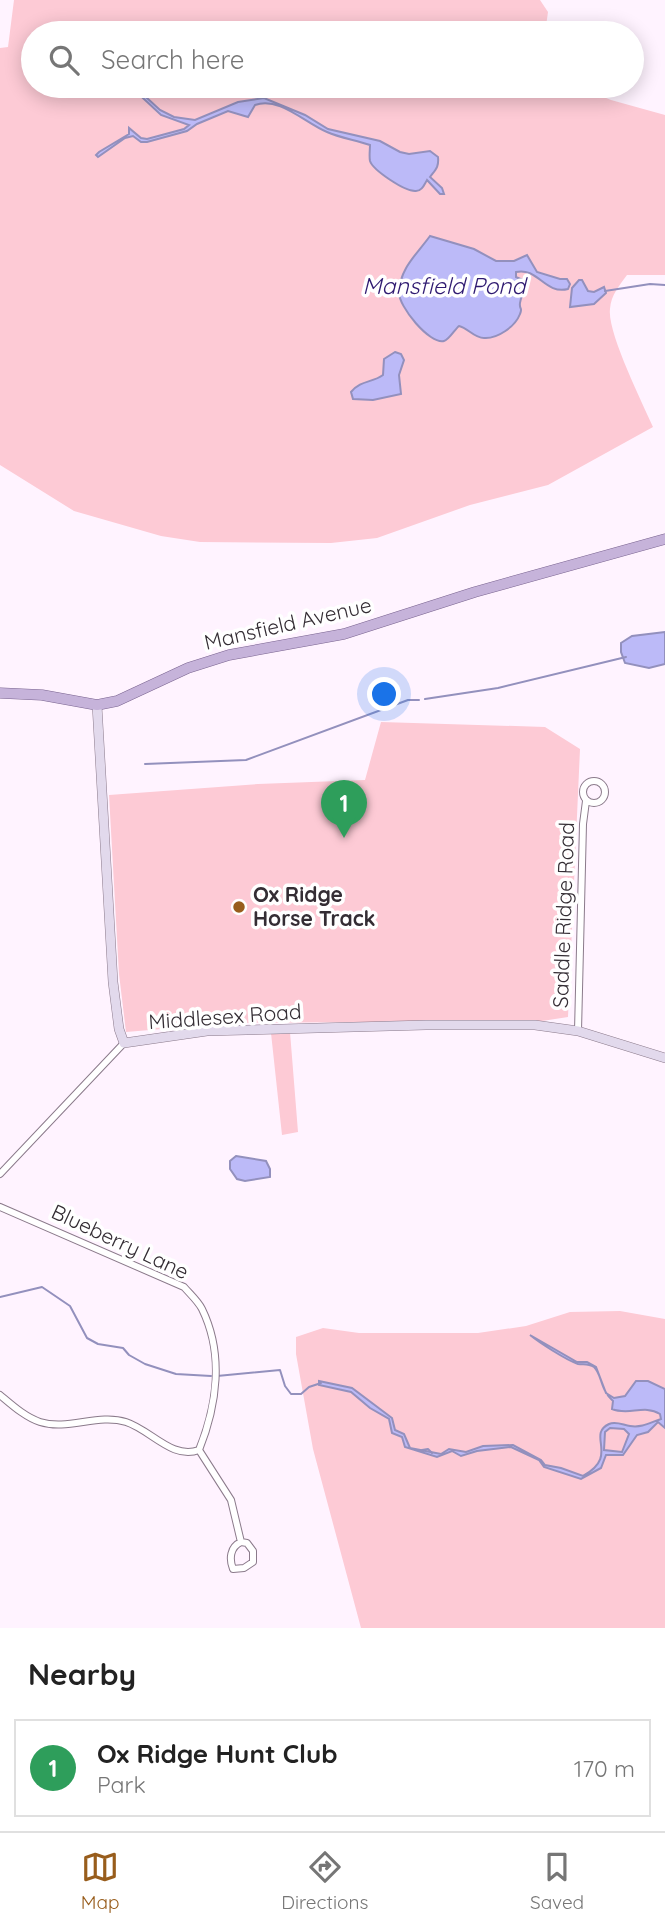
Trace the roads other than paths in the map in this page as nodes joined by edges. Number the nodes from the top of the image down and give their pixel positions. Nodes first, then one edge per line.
1 (665, 538) edge
2 (0, 693) edge
3 (97, 705) junction
4 (586, 801) dead end
5 (578, 1031) junction
6 (124, 1043) junction
7 (665, 1058) edge
8 (0, 1174) edge
9 (0, 1207) edge
10 (0, 1395) edge
11 (199, 1450) junction
12 (241, 1542) junction

1 - 3 main road, Mansfield Avenue
2 - 3 main road, Mansfield Avenue
3 - 6 main road, Middlesex Road
4 - 5 street, Saddle Ridge Road
5 - 6 main road, Middlesex Road
5 - 7 main road, Middlesex Road
6 - 8 street
9 - 11 street, Blueberry Lane
10 - 11 street
11 - 12 street
12 - 12 street

